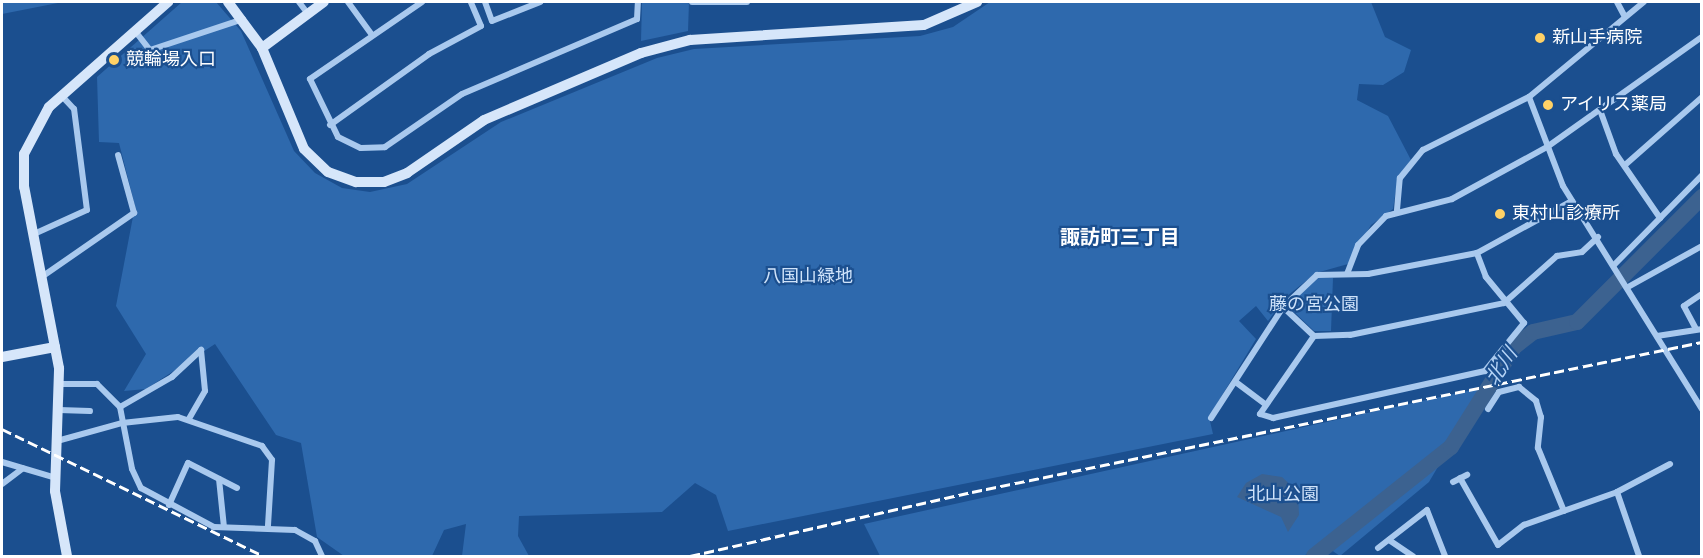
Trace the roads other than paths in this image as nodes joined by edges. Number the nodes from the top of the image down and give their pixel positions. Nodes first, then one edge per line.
1 (168, 2) edge
2 (228, 2) edge
3 (299, 2) edge
4 (324, 2) edge
5 (348, 2) edge
6 (422, 2) edge
7 (471, 2) edge
8 (484, 2) edge
9 (540, 2) edge
10 (638, 2) edge
11 (692, 2) edge
12 (747, 2) edge
13 (977, 2) edge
14 (1617, 2) edge
15 (1644, 2) edge
16 (308, 14) junction
17 (1624, 15) junction
18 (244, 18) junction
19 (135, 31) junction
20 (371, 34) junction
21 (1701, 37) edge
22 (262, 48) junction
23 (62, 96) junction
24 (1529, 97) junction
25 (1701, 97) edge
26 (1600, 110) junction
27 (330, 125) junction
28 (1547, 147) junction
29 (118, 155) dead end
30 (1625, 165) junction
31 (1701, 175) edge
32 (1572, 201) junction
33 (1397, 210) junction
34 (1660, 218) junction
35 (34, 234) junction
36 (1598, 237) junction
37 (1701, 246) edge
38 (1477, 253) junction
39 (1614, 265) junction
40 (1347, 274) junction
41 (43, 276) junction
42 (1627, 285) junction
43 (1701, 294) edge
44 (1504, 303) junction
45 (1283, 307) junction
46 (1699, 329) edge
47 (1314, 336) junction
48 (1657, 336) junction
49 (55, 347) junction
50 (2, 357) edge
51 (1237, 383) junction
52 (60, 384) junction
53 (1264, 402) junction
54 (120, 407) junction
55 (1488, 409) dead end
56 (1701, 409) edge
57 (59, 410) junction
58 (90, 411) dead end
59 (1211, 418) dead end
60 (189, 419) junction
61 (122, 423) junction
62 (57, 441) junction
63 (2, 462) edge
64 (1670, 464) dead end
65 (23, 468) junction
66 (56, 478) junction
67 (219, 479) junction
68 (1453, 482) dead end
69 (2, 484) edge
70 (237, 488) dead end
71 (1617, 492) junction
72 (169, 505) junction
73 (1564, 511) junction
74 (224, 526) junction
75 (268, 526) junction
76 (1389, 540) junction
77 (1378, 549) dead end
78 (63, 555) edge
79 (322, 556) edge
80 (1413, 556) edge
81 (1446, 556) edge
82 (1640, 556) edge

1 - 19 street
2 - 18 street
3 - 16 street
4 - 16 street
5 - 20 street
6 - 20 street
7 - 27 street
8 - 9 street
10 - 27 street
11 - 12 street
13 - 22 street
14 - 17 street
15 - 17 street
16 - 22 street
17 - 24 street
18 - 19 street
18 - 22 street
19 - 23 street
20 - 27 street
21 - 26 street
23 - 35 street
23 - 35 street
24 - 28 street
24 - 33 street
25 - 30 street
26 - 28 street
26 - 30 street
28 - 32 street
28 - 33 street
29 - 41 street
30 - 34 street
31 - 34 street
32 - 36 street
32 - 38 street
33 - 40 street
34 - 39 street
35 - 41 street
36 - 39 street
36 - 44 street
37 - 42 street
38 - 40 street
38 - 44 street
39 - 42 street
40 - 45 street
41 - 49 street
42 - 48 street
43 - 46 street
44 - 47 street
44 - 53 street
45 - 47 street
45 - 51 street
46 - 48 street
47 - 53 street
48 - 56 street
49 - 50 street
49 - 52 street
51 - 53 street
51 - 59 street
52 - 54 street
52 - 57 street
54 - 60 street
54 - 61 street
55 - 73 street
57 - 58 street
57 - 62 street
60 - 61 street
60 - 75 street
61 - 62 street
61 - 72 street
62 - 66 street
63 - 65 street
64 - 71 street
65 - 66 street
65 - 69 street
66 - 78 street
67 - 70 street
67 - 72 street
67 - 74 street
68 - 73 street
71 - 73 street
71 - 82 street
72 - 74 street
74 - 75 street
75 - 79 street
76 - 77 street
76 - 80 street
76 - 81 street

